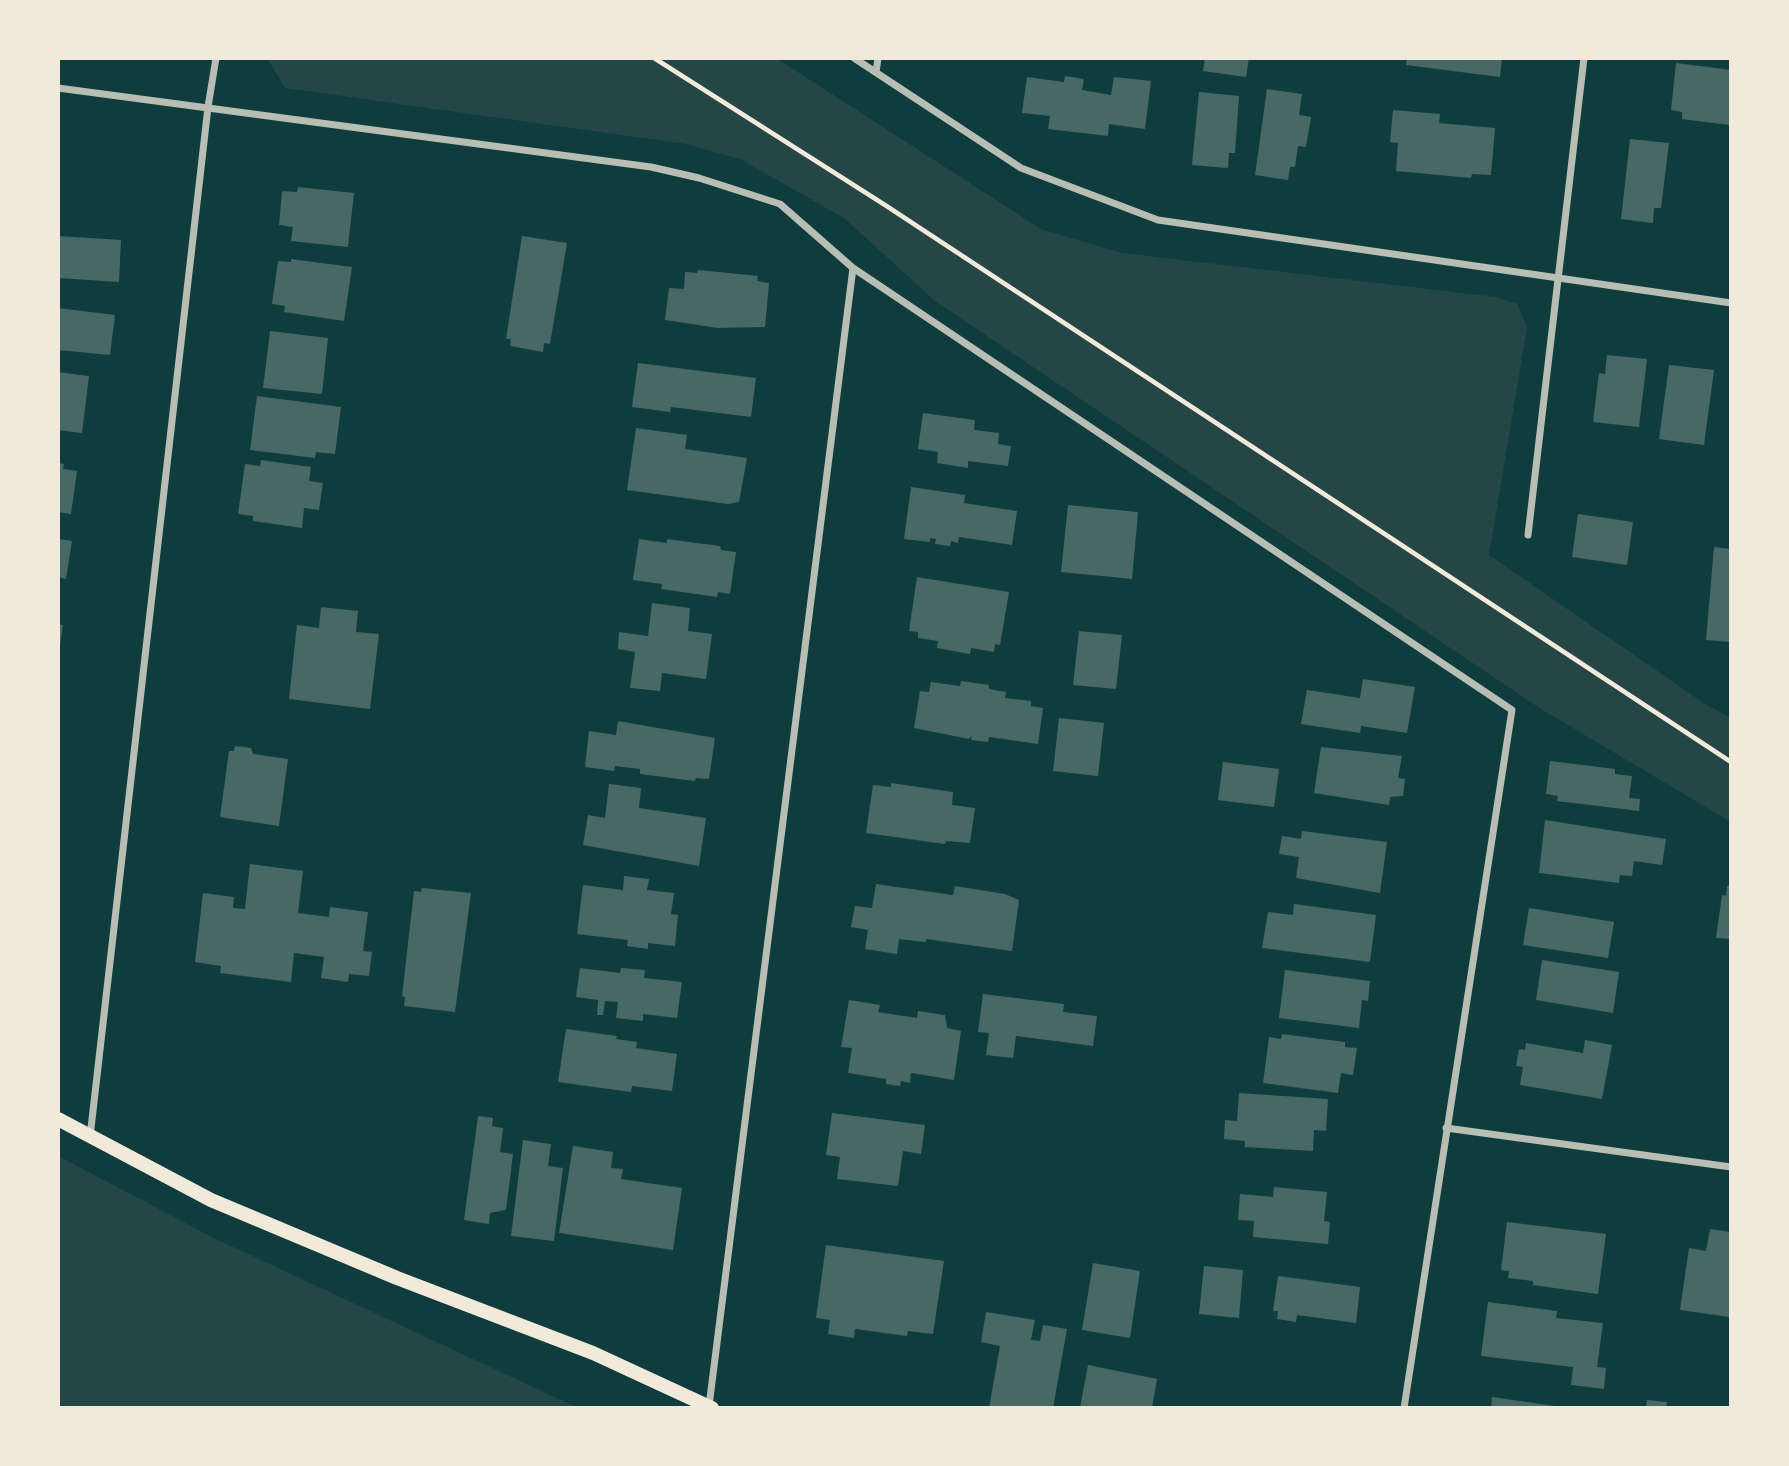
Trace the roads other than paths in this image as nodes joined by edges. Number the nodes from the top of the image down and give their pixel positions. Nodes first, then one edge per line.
1 (216, 58) edge
2 (854, 58) edge
3 (878, 58) edge
4 (1584, 58) edge
5 (876, 72) junction
6 (58, 88) edge
7 (208, 107) junction
8 (853, 268) junction
9 (1556, 278) junction
10 (1731, 303) edge
11 (1528, 535) dead end
12 (58, 1119) edge
13 (1446, 1128) junction
14 (90, 1138) junction
15 (1731, 1167) edge
16 (710, 1408) edge
17 (1404, 1408) edge

1 - 7 street
2 - 5 street
3 - 5 street
4 - 9 street
5 - 9 street
6 - 7 street
7 - 8 street
7 - 14 street
8 - 13 street
8 - 16 street
9 - 10 street
9 - 11 street
12 - 14 main road
13 - 15 street
13 - 17 street
14 - 16 main road

